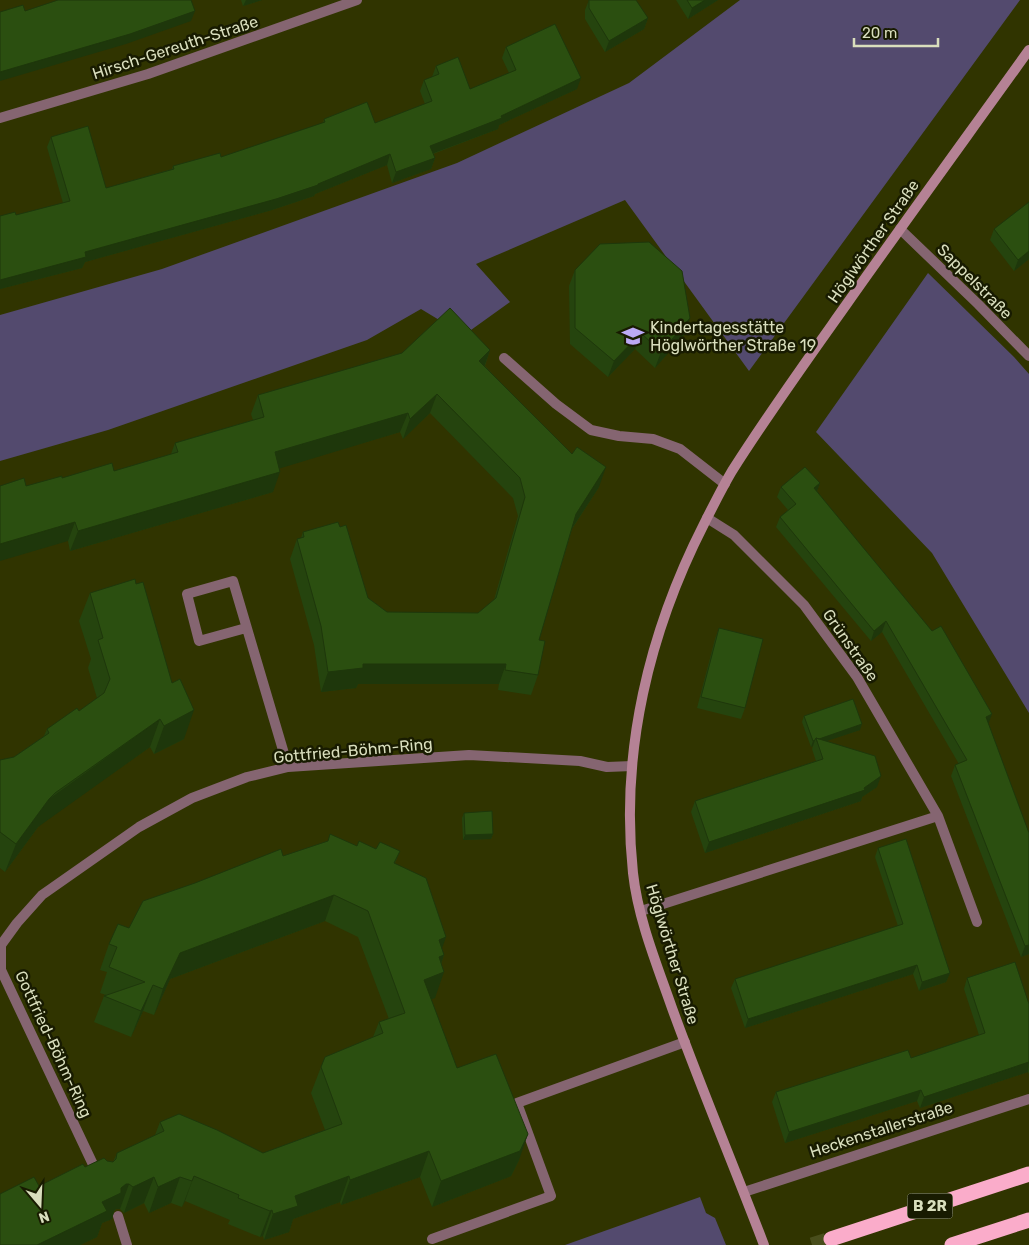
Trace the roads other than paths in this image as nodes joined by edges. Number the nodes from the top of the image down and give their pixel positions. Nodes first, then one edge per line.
1 (357, 0) edge
2 (1029, 50) edge
3 (0, 118) edge
4 (900, 229) junction
5 (1029, 356) edge
6 (504, 358) dead end
7 (724, 484) junction
8 (707, 518) junction
9 (246, 628) junction
10 (632, 766) junction
11 (288, 768) junction
12 (938, 816) junction
13 (641, 911) junction
14 (976, 922) dead end
15 (1, 944) edge
16 (685, 1042) junction
17 (1029, 1099) edge
18 (1029, 1174) edge
19 (101, 1181) edge
20 (744, 1192) junction
21 (118, 1216) edge
22 (1029, 1220) edge
23 (432, 1239) dead end
24 (830, 1239) tunnel mouth
25 (127, 1245) edge
26 (764, 1245) edge
27 (952, 1245) edge

1 - 3 street, Hirsch-Gereuth-Straße
2 - 4 street, Höglwörther Straße
4 - 5 street, Sappelstraße
4 - 7 street, Höglwörther Straße
6 - 7 street
7 - 8 street, Höglwörther Straße
8 - 10 street, Höglwörther Straße
8 - 12 street, Grünstraße
9 - 9 street
9 - 11 street
10 - 11 street, Gottfried-Böhm-Ring
10 - 13 street, Höglwörther Straße
11 - 15 street, Gottfried-Böhm-Ring
12 - 13 street
12 - 14 street, Grünstraße
13 - 16 street, Höglwörther Straße
15 - 19 street, Gottfried-Böhm-Ring
16 - 20 street, Höglwörther Straße
16 - 23 street
17 - 20 street, Heckenstallerstraße
18 - 24 highway, B 2R
20 - 26 street, Höglwörther Straße
21 - 25 street
22 - 27 highway

